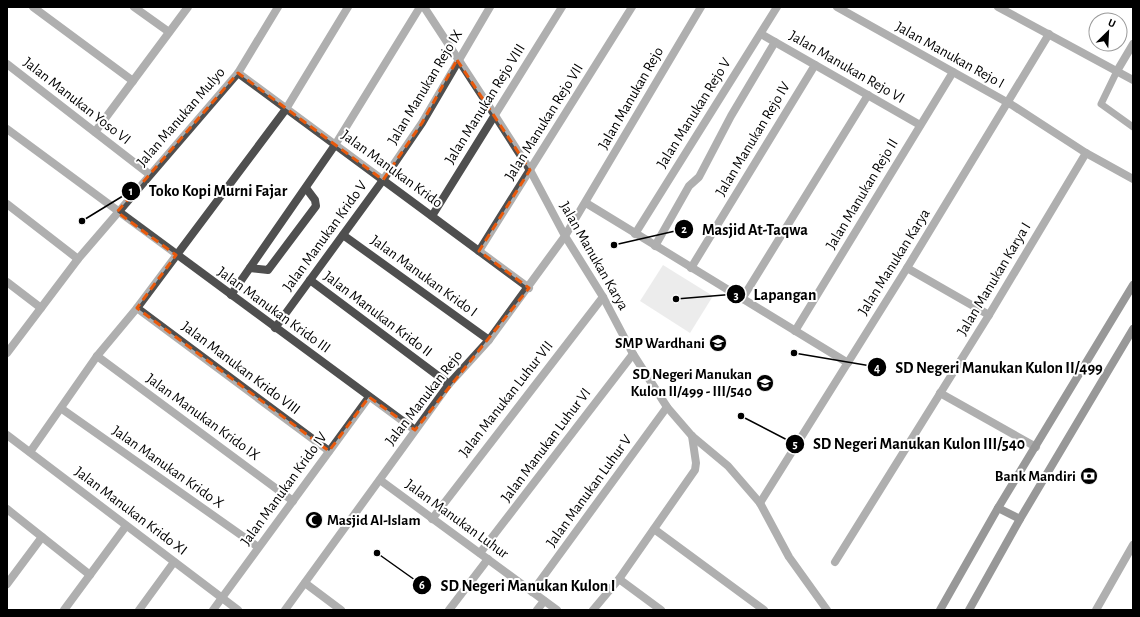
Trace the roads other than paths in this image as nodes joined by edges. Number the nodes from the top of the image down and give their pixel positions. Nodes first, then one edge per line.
1 (33, 7) edge
2 (134, 7) edge
3 (188, 7) edge
4 (278, 7) edge
5 (348, 7) edge
6 (420, 7) edge
7 (424, 7) edge
8 (490, 7) edge
9 (562, 7) edge
10 (632, 7) edge
11 (701, 7) edge
12 (777, 7) edge
13 (837, 7) edge
14 (998, 7) edge
15 (169, 32) junction
16 (761, 34) junction
17 (1049, 34) junction
18 (775, 42) junction
19 (1133, 44) edge
20 (457, 60) junction
21 (7, 64) edge
22 (815, 65) junction
23 (1117, 71) junction
24 (953, 72) junction
25 (238, 73) junction
26 (1133, 80) edge
27 (133, 81) junction
28 (868, 95) junction
29 (1008, 103) junction
30 (286, 108) junction
31 (494, 114) junction
32 (920, 125) junction
33 (1133, 127) edge
34 (7, 129) edge
35 (96, 132) junction
36 (335, 145) junction
37 (1086, 153) junction
38 (530, 170) junction
39 (149, 174) junction
40 (1133, 179) edge
41 (383, 180) junction
42 (306, 188) junction
43 (586, 203) junction
44 (7, 204) edge
45 (117, 212) junction
46 (432, 216) junction
47 (635, 234) junction
48 (343, 235) junction
49 (565, 236) junction
50 (655, 246) junction
51 (480, 251) junction
52 (176, 255) junction
53 (78, 259) junction
54 (250, 268) junction
55 (691, 268) junction
56 (908, 268) junction
57 (310, 280) junction
58 (7, 282) edge
59 (1133, 285) edge
60 (529, 288) junction
61 (231, 295) junction
62 (603, 297) junction
63 (742, 299) junction
64 (42, 308) junction
65 (137, 308) junction
66 (989, 315) junction
67 (275, 328) junction
68 (1133, 329) edge
69 (795, 331) junction
70 (490, 340) junction
71 (7, 353) edge
72 (633, 354) junction
73 (97, 356) junction
74 (848, 363) junction
75 (449, 384) junction
76 (940, 393) junction
77 (369, 397) junction
78 (667, 407) junction
79 (62, 409) junction
80 (415, 430) junction
81 (7, 435) edge
82 (692, 436) junction
83 (1036, 447) junction
84 (329, 451) junction
85 (30, 452) junction
86 (380, 480) junction
87 (293, 501) junction
88 (760, 503) junction
89 (998, 508) junction
90 (7, 509) edge
91 (432, 519) junction
92 (1020, 519) junction
93 (126, 526) junction
94 (654, 529) junction
95 (42, 537) junction
96 (1133, 546) edge
97 (258, 547) junction
98 (480, 553) junction
99 (488, 559) junction
100 (174, 562) junction
101 (835, 562) dead end
102 (90, 575) junction
103 (619, 579) junction
104 (305, 583) junction
105 (7, 584) edge
106 (532, 592) junction
107 (222, 598) junction
108 (544, 601) junction
109 (64, 610) edge
110 (139, 610) edge
111 (213, 610) edge
112 (238, 610) edge
113 (285, 610) edge
114 (341, 610) edge
115 (449, 610) edge
116 (537, 610) edge
117 (556, 610) edge
118 (593, 610) edge
119 (660, 610) edge
120 (764, 610) edge
121 (827, 610) edge
122 (940, 610) edge
123 (969, 610) edge
124 (1096, 610) edge

1 - 27 street
2 - 15 street
3 - 15 street
4 - 25 street, Jalan Manukan Mulyo
5 - 30 street
6 - 36 street
7 - 20 street, Jalan Manukan Karya
8 - 20 street, Jalan Manukan Rejo IX
9 - 31 street, Jalan Manukan Rejo VIII
10 - 38 street, Jalan Manukan Rejo VII
11 - 43 street, Jalan Manukan Rejo
12 - 16 street, Jalan Manukan Rejo V
13 - 24 street, Jalan Manukan Rejo I
14 - 17 street
15 - 27 street
16 - 18 street, Jalan Manukan Rejo VI
16 - 47 street, Jalan Manukan Rejo V
17 - 23 street
17 - 29 street, Jalan Manukan Karya
18 - 22 street, Jalan Manukan Rejo VI
18 - 50 street
19 - 23 street
20 - 31 street, Jalan Manukan Karya
20 - 41 street, Jalan Manukan Rejo IX
21 - 35 street, Jalan Manukan Yoso VI
22 - 28 street, Jalan Manukan Rejo VI
22 - 55 street, Jalan Manukan Rejo IV
23 - 26 street
23 - 33 lane
24 - 29 street, Jalan Manukan Rejo I
24 - 32 street, Jalan Manukan Rejo II
25 - 30 street, Jalan Manukan Krido
25 - 39 street, Jalan Manukan Mulyo
27 - 35 street
28 - 32 street, Jalan Manukan Rejo VI
28 - 63 street
29 - 37 street, Jalan Manukan Rejo I
29 - 56 street, Jalan Manukan Karya
30 - 36 street, Jalan Manukan Krido
30 - 52 street
31 - 38 street, Jalan Manukan Karya
31 - 46 street, Jalan Manukan Rejo VIII
32 - 69 street, Jalan Manukan Rejo II
34 - 45 street, Jalan Manukan Krido III
35 - 39 street, Jalan Manukan Yoso VI
36 - 41 street, Jalan Manukan Krido
36 - 42 street
37 - 40 street, Jalan Manukan Rejo I
37 - 66 street, Jalan Manukan Karya I
38 - 49 street, Jalan Manukan Karya
38 - 51 street, Jalan Manukan Rejo VII
39 - 45 street, Jalan Manukan Mulyo
41 - 46 street, Jalan Manukan Krido
41 - 48 street, Jalan Manukan Krido V
42 - 54 street
42 - 54 street
43 - 47 street
43 - 49 street, Jalan Manukan Rejo
44 - 53 street
45 - 52 street, Jalan Manukan Krido III
45 - 53 street, Jalan Manukan Mulyo
46 - 51 street, Jalan Manukan Krido
47 - 50 street
48 - 57 street, Jalan Manukan Krido V
48 - 70 street, Jalan Manukan Krido I
49 - 60 street, Jalan Manukan Rejo
49 - 62 street, Jalan Manukan Karya
50 - 55 street
51 - 60 street, Jalan Manukan Krido
52 - 61 street, Jalan Manukan Krido III
52 - 65 street
53 - 64 street, Jalan Manukan Mulyo
54 - 61 street
55 - 63 street
56 - 66 street
56 - 74 street, Jalan Manukan Karya
57 - 67 street, Jalan Manukan Krido V
57 - 75 street, Jalan Manukan Krido II
58 - 64 street
59 - 83 street
60 - 70 street, Jalan Manukan Rejo
61 - 67 street, Jalan Manukan Krido III
62 - 72 street, Jalan Manukan Karya
62 - 91 street, Jalan Manukan Luhur VII
63 - 69 street
64 - 71 street, Jalan Manukan Mulyo
65 - 73 street
65 - 84 street, Jalan Manukan Krido VIII
66 - 76 street, Jalan Manukan Karya I
67 - 77 street, Jalan Manukan Krido III
68 - 92 street
69 - 74 street
70 - 75 street, Jalan Manukan Rejo
72 - 78 street, Jalan Manukan Karya
72 - 98 street, Jalan Manukan Luhur VI
73 - 79 street
73 - 87 street, Jalan Manukan Krido IX
74 - 88 street, Jalan Manukan Karya
75 - 80 street, Jalan Manukan Rejo
76 - 83 street
76 - 101 street, Jalan Manukan Karya I
77 - 80 street, Jalan Manukan Krido III
77 - 84 street, Jalan Manukan Krido IV
78 - 82 street, Jalan Manukan Karya
78 - 106 street, Jalan Manukan Luhur V
79 - 85 street
79 - 97 street, Jalan Manukan Krido X
80 - 86 street, Jalan Manukan Rejo
81 - 85 street, Jalan Manukan Krido XI
82 - 88 street, Jalan Manukan Karya
82 - 94 street
83 - 89 street
84 - 87 street, Jalan Manukan Krido IV
85 - 93 street, Jalan Manukan Krido XI
86 - 91 street, Jalan Manukan Luhur
86 - 104 street, Jalan Manukan Rejo
87 - 97 street, Jalan Manukan Krido IV
88 - 121 street, Jalan Manukan Karya
89 - 92 street
89 - 122 street
90 - 95 street
91 - 98 street, Jalan Manukan Luhur
92 - 123 street
93 - 100 street, Jalan Manukan Krido XI
93 - 102 street
94 - 103 street
94 - 120 street
95 - 102 street
95 - 105 street
96 - 124 street
97 - 107 street, Jalan Manukan Krido IV
98 - 99 street, Jalan Manukan Luhur
99 - 106 street, Jalan Manukan Luhur
99 - 115 street
100 - 107 street, Jalan Manukan Krido XI
100 - 110 street
102 - 109 street
103 - 118 street
103 - 119 street
104 - 113 street, Jalan Manukan Rejo
104 - 114 street
106 - 108 street, Jalan Manukan Luhur
107 - 111 street, Jalan Manukan Krido IV
107 - 112 street, Jalan Manukan Krido XI
108 - 116 street
108 - 117 street, Jalan Manukan Luhur

